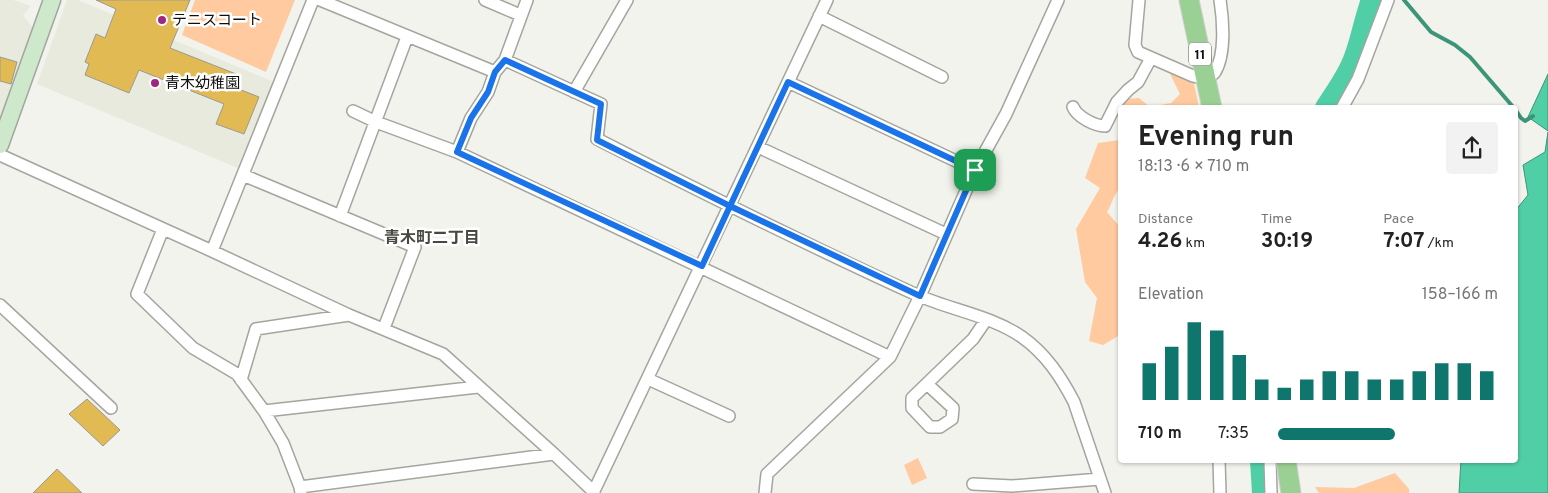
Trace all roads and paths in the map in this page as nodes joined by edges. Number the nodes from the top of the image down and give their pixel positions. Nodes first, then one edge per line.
1 (52, 0) edge
2 (313, 0) edge
3 (320, 0) edge
4 (485, 0) edge
5 (527, 0) edge
6 (627, 0) edge
7 (827, 0) edge
8 (1058, 0) edge
9 (1139, 0) edge
10 (1189, 0) edge
11 (1220, 0) edge
12 (1388, 0) edge
13 (520, 15) junction
14 (819, 16) junction
15 (407, 37) junction
16 (1151, 58) junction
17 (505, 60) junction
18 (495, 72) junction
19 (942, 77) dead end
20 (1206, 79) junction
21 (788, 82) junction
22 (574, 92) junction
23 (1211, 105) edge
24 (1344, 105) edge
25 (1073, 107) dead end
26 (353, 111) dead end
27 (376, 122) junction
28 (0, 145) edge
29 (758, 147) junction
30 (457, 152) junction
31 (0, 154) edge
32 (975, 170) junction
33 (242, 176) junction
34 (730, 206) junction
35 (340, 216) junction
36 (163, 229) junction
37 (946, 234) junction
38 (212, 250) junction
39 (702, 266) junction
40 (920, 296) junction
41 (0, 305) edge
42 (349, 315) junction
43 (986, 320) junction
44 (384, 328) junction
45 (890, 357) junction
46 (648, 379) junction
47 (241, 380) junction
48 (927, 384) dead end
49 (478, 387) junction
50 (111, 408) dead end
51 (264, 411) junction
52 (730, 416) dead end
53 (554, 454) junction
54 (1219, 463) edge
55 (1270, 463) edge
56 (1286, 463) edge
57 (1100, 479) junction
58 (973, 484) dead end
59 (300, 490) edge
60 (594, 492) edge
61 (765, 493) edge
62 (1105, 493) edge
63 (1220, 493) edge
64 (1271, 493) edge
65 (1291, 493) edge

1 - 28 main road
2 - 33 street
3 - 15 street
4 - 13 street
5 - 13 street
6 - 22 street
7 - 14 street
8 - 32 street
9 - 16 street
10 - 20 main road, 11
11 - 20 street
12 - 24 street
13 - 17 street
14 - 19 street
14 - 21 street
15 - 18 street
15 - 27 street
16 - 20 street
16 - 25 street
17 - 18 street
17 - 22 street
18 - 30 street
20 - 23 main road, 11
21 - 29 street
21 - 32 street
22 - 34 street
26 - 27 street
27 - 30 street
27 - 35 street
29 - 34 street
29 - 37 street
30 - 39 street
31 - 36 street
32 - 37 street
33 - 35 street
33 - 38 street
34 - 39 street
34 - 40 street
35 - 44 street
36 - 38 street
36 - 47 street
37 - 40 street
38 - 42 street
39 - 45 street
39 - 46 street
40 - 43 street
40 - 45 street
41 - 50 street
42 - 44 street
42 - 47 street
43 - 48 street
43 - 57 street
44 - 49 street
45 - 61 street
46 - 52 street
46 - 60 street
47 - 51 street
49 - 51 street
49 - 53 street
51 - 59 street
53 - 59 street
53 - 60 street
54 - 63 street
55 - 64 street
56 - 65 main road
57 - 58 street
57 - 62 street

